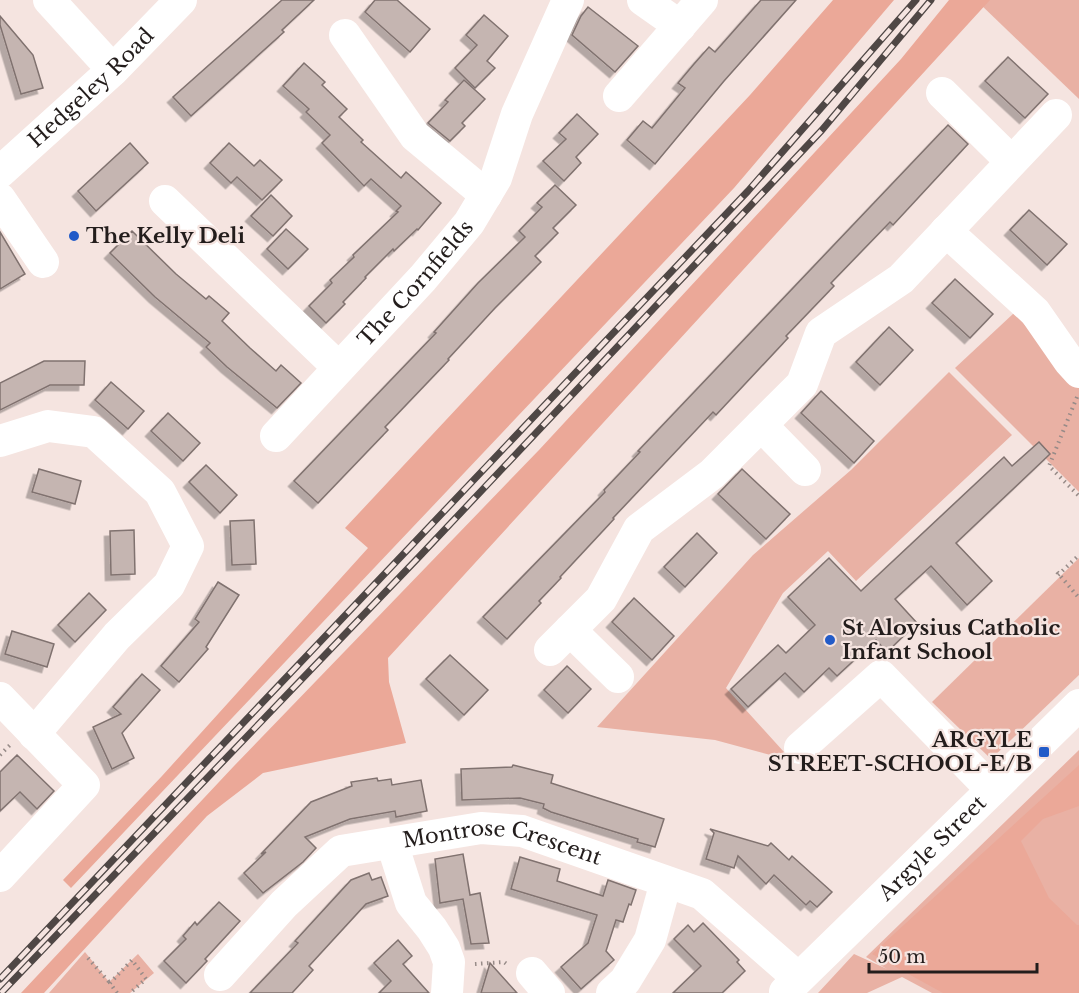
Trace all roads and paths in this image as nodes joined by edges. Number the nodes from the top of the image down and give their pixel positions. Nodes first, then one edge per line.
1 (49, 0) edge
2 (181, 0) edge
3 (568, 0) edge
4 (643, 0) edge
5 (702, 0) edge
6 (680, 26) junction
7 (345, 35) dead end
8 (113, 70) junction
9 (942, 93) dead end
10 (619, 96) dead end
11 (1056, 115) dead end
12 (1011, 161) junction
13 (0, 172) edge
14 (486, 195) junction
15 (0, 200) edge
16 (165, 201) dead end
17 (946, 231) junction
18 (43, 261) dead end
19 (339, 368) junction
20 (1079, 372) edge
21 (1079, 392) edge
22 (762, 425) junction
23 (276, 436) dead end
24 (0, 441) edge
25 (805, 470) dead end
26 (1079, 496) edge
27 (1079, 555) edge
28 (1079, 598) edge
29 (618, 677) dead end
30 (0, 698) edge
31 (1079, 705) edge
32 (34, 734) junction
33 (800, 748) dead end
34 (992, 790) junction
35 (392, 843) junction
36 (0, 876) edge
37 (666, 882) junction
38 (88, 958) dead end
39 (469, 965) dead end
40 (220, 975) dead end
41 (110, 983) junction
42 (541, 983) edge
43 (791, 986) edge
44 (117, 993) edge
45 (130, 993) edge
46 (447, 993) edge
47 (612, 993) edge

1 - 8 street
2 - 8 street, Hedgeley Road
3 - 14 street, The Cornfields
4 - 6 street
5 - 6 street
6 - 10 street
7 - 14 street
8 - 13 street, Hedgeley Road
9 - 12 street
11 - 12 street
12 - 17 street
14 - 19 street, The Cornfields
15 - 18 street
16 - 19 street
17 - 20 street
17 - 22 street
19 - 23 street, The Cornfields
21 - 26 path
22 - 25 street
22 - 29 street
24 - 32 street
27 - 28 path
30 - 32 street
31 - 34 street, Argyle Street
32 - 36 street
33 - 34 street
34 - 43 street, Argyle Street
35 - 37 street, Montrose Crescent
35 - 40 street, Montrose Crescent
35 - 46 street
37 - 43 street, Montrose Crescent
37 - 47 street
38 - 41 path
39 - 42 path
41 - 44 path
41 - 45 path

